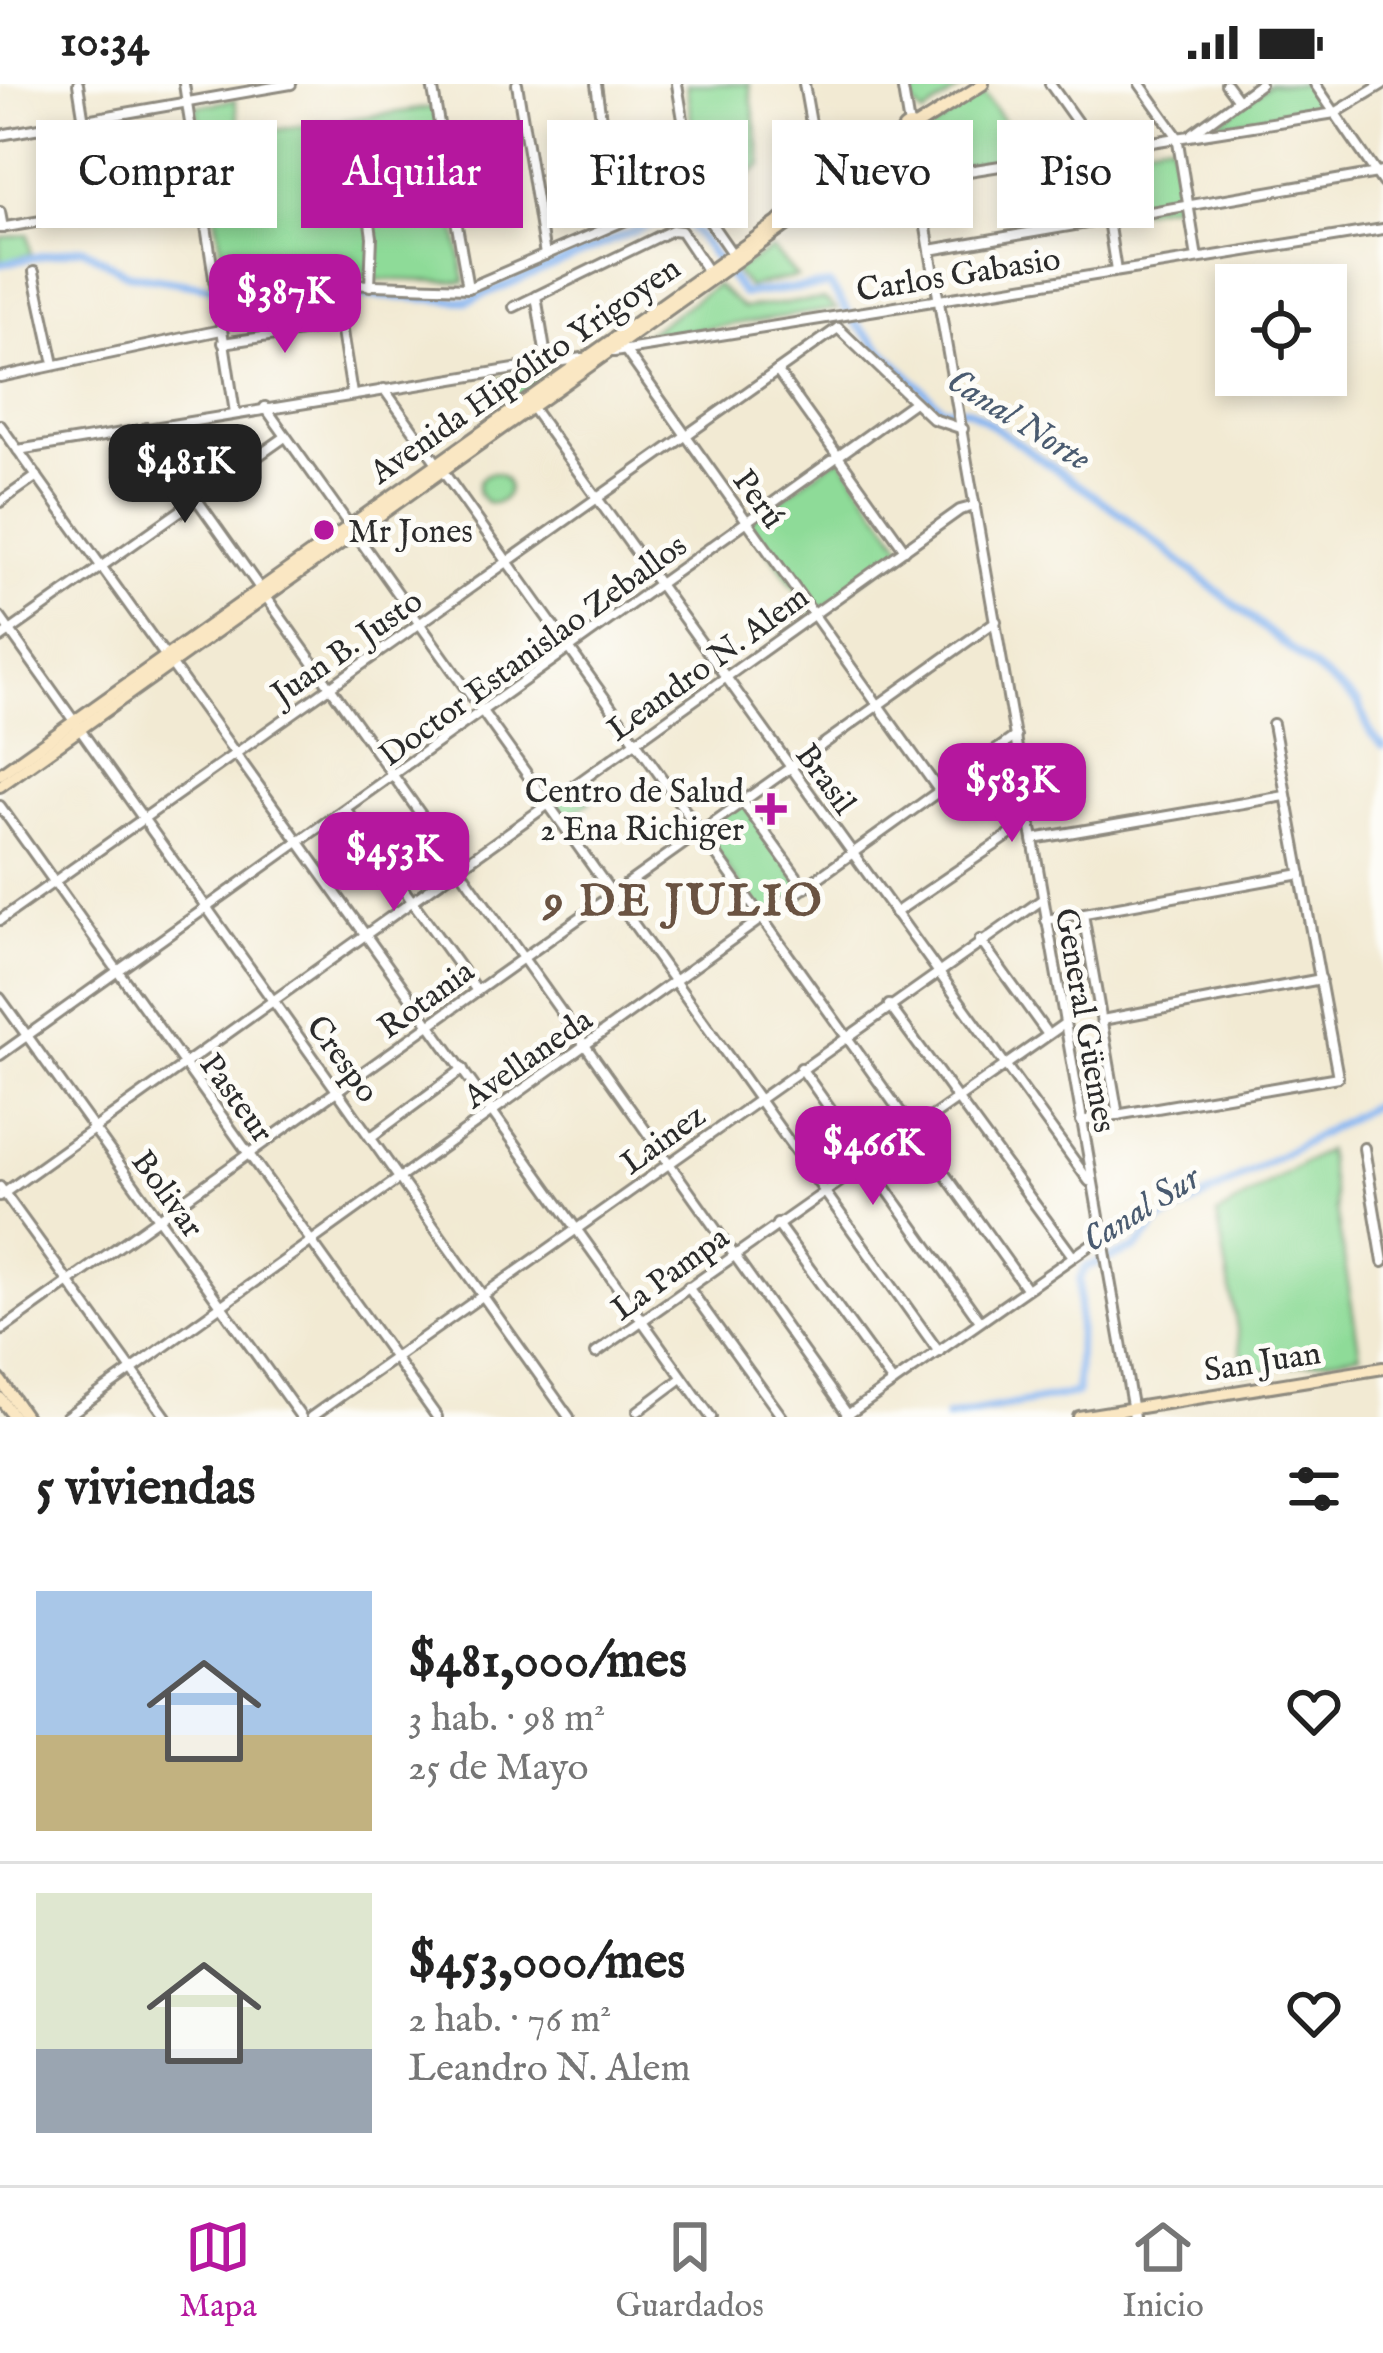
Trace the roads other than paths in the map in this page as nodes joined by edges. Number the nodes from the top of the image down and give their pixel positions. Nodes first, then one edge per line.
1 (78, 84) edge
2 (184, 84) edge
3 (291, 84) edge
4 (432, 84) edge
5 (517, 84) edge
6 (596, 84) edge
7 (677, 84) edge
8 (804, 84) edge
9 (902, 84) edge
10 (983, 84) edge
11 (1050, 84) edge
12 (1140, 84) edge
13 (1226, 84) edge
14 (1260, 84) edge
15 (1315, 84) edge
16 (1383, 85) edge
17 (233, 89) edge
18 (1238, 100) junction
19 (187, 101) junction
20 (1335, 113) junction
21 (84, 120) joint
22 (190, 120) edge
23 (438, 120) edge
24 (601, 120) edge
25 (683, 120) edge
26 (811, 120) edge
27 (908, 120) edge
28 (931, 120) edge
29 (1076, 120) edge
30 (36, 129) edge
31 (1192, 134) junction
32 (0, 135) edge
33 (1177, 136) junction
34 (1154, 140) edge
35 (1381, 177) edge
36 (1189, 206) junction
37 (0, 212) edge
38 (1154, 212) edge
39 (36, 222) edge
40 (1, 228) edge
41 (206, 228) edge
42 (371, 228) edge
43 (457, 228) edge
44 (605, 228) edge
45 (711, 228) edge
46 (777, 228) edge
47 (926, 228) edge
48 (1061, 228) edge
49 (1109, 228) edge
50 (1383, 229) edge
51 (930, 250) junction
52 (545, 255) junction
53 (1197, 259) junction
54 (731, 260) junction
55 (1116, 271) junction
56 (34, 272) dead end
57 (713, 273) junction
58 (214, 280) junction
59 (370, 286) junction
60 (468, 289) junction
61 (536, 296) junction
62 (939, 300) junction
63 (514, 307) dead end
64 (838, 321) junction
65 (221, 330) junction
66 (223, 343) junction
67 (618, 351) junction
68 (590, 356) junction
69 (547, 362) junction
70 (54, 364) junction
71 (777, 371) junction
72 (0, 377) edge
73 (384, 389) junction
74 (352, 394) junction
75 (914, 403) junction
76 (529, 404) junction
77 (266, 407) junction
78 (235, 412) junction
79 (0, 425) edge
80 (146, 428) junction
81 (962, 429) junction
82 (685, 434) junction
83 (286, 437) junction
84 (18, 450) junction
85 (840, 456) junction
86 (441, 466) junction
87 (37, 476) junction
88 (596, 498) junction
89 (195, 501) junction
90 (0, 502) edge
91 (975, 506) junction
92 (748, 522) junction
93 (350, 531) junction
94 (905, 550) junction
95 (508, 561) junction
96 (103, 566) junction
97 (660, 586) junction
98 (260, 595) junction
99 (814, 615) junction
100 (0, 617) edge
101 (996, 621) junction
102 (417, 625) junction
103 (10, 631) junction
104 (0, 638) edge
105 (571, 650) junction
106 (169, 659) junction
107 (726, 678) junction
108 (328, 689) junction
109 (878, 705) junction
110 (482, 715) junction
111 (1273, 724) dead end
112 (76, 725) junction
113 (1016, 736) junction
114 (637, 742) junction
115 (237, 753) junction
116 (791, 768) junction
117 (0, 774) edge
118 (392, 780) junction
119 (0, 786) edge
120 (940, 792) junction
121 (1285, 796) junction
122 (743, 801) junction
123 (0, 806) edge
124 (547, 806) junction
125 (347, 811) junction
126 (145, 818) junction
127 (1030, 820) junction
128 (701, 832) junction
129 (1033, 839) junction
130 (302, 844) junction
131 (853, 854) junction
132 (457, 870) junction
133 (1301, 874) junction
134 (55, 882) junction
135 (805, 888) junction
136 (611, 895) junction
137 (1042, 899) junction
138 (412, 902) junction
139 (208, 909) junction
140 (895, 913) junction
141 (1083, 914) junction
142 (763, 919) junction
143 (0, 920) edge
144 (1046, 920) junction
145 (366, 934) junction
146 (980, 940) junction
147 (521, 959) junction
148 (118, 971) junction
149 (937, 971) junction
150 (1321, 979) junction
151 (674, 982) junction
152 (477, 991) junction
153 (0, 998) edge
154 (273, 1001) junction
155 (889, 1005) junction
156 (1102, 1020) junction
157 (1064, 1024) junction
158 (431, 1025) junction
159 (1046, 1032) junction
160 (28, 1035) junction
161 (846, 1036) junction
162 (584, 1046) junction
163 (0, 1055) edge
164 (1003, 1063) junction
165 (184, 1064) junction
166 (801, 1068) junction
167 (463, 1069) junction
168 (338, 1090) junction
169 (955, 1096) junction
170 (757, 1099) junction
171 (493, 1111) junction
172 (1118, 1115) junction
173 (1081, 1121) junction
174 (911, 1127) junction
175 (93, 1130) junction
176 (371, 1137) junction
177 (1364, 1148) dead end
178 (249, 1154) junction
179 (866, 1160) junction
180 (668, 1163) junction
181 (400, 1178) junction
182 (1090, 1182) junction
183 (823, 1191) junction
184 (2, 1192) edge
185 (158, 1218) junction
186 (777, 1224) junction
187 (577, 1229) junction
188 (1100, 1238) junction
189 (311, 1241) junction
190 (733, 1254) junction
191 (1072, 1255) junction
192 (1383, 1262) edge
193 (69, 1282) junction
194 (688, 1287) junction
195 (1026, 1288) junction
196 (482, 1295) junction
197 (220, 1305) junction
198 (642, 1321) junction
199 (981, 1322) junction
200 (0, 1330) edge
201 (939, 1352) junction
202 (596, 1353) dead end
203 (394, 1358) junction
204 (1383, 1368) edge
205 (132, 1370) junction
206 (682, 1378) junction
207 (0, 1380) edge
208 (892, 1383) junction
209 (0, 1398) edge
210 (638, 1411) dead end
211 (1133, 1413) edge
212 (847, 1416) edge
213 (14, 1417) edge
214 (26, 1417) edge
215 (66, 1417) edge
216 (166, 1417) edge
217 (301, 1417) edge
218 (311, 1417) edge
219 (437, 1417) edge
220 (568, 1417) edge
221 (711, 1417) edge
222 (782, 1417) edge
223 (1079, 1417) edge

1 - 21 street
2 - 19 street
3 - 17 street
4 - 23 street
5 - 52 street
6 - 24 street
7 - 25 street
8 - 26 street
9 - 27 street, General Güemes
10 - 28 street, Avenida Hipólito Yrigoyen
11 - 29 street
12 - 33 street
13 - 18 street
14 - 18 street
15 - 20 street
16 - 20 street
17 - 19 street
18 - 31 street
19 - 21 street
19 - 22 street
20 - 31 street
20 - 35 street
30 - 32 street
31 - 33 street
33 - 34 street
33 - 36 street
35 - 36 street
36 - 38 street
36 - 53 street
37 - 40 street
39 - 40 street
41 - 58 street
42 - 59 street
43 - 60 street
44 - 52 street
45 - 54 street
46 - 54 street, Avenida Hipólito Yrigoyen
47 - 51 street, General Güemes
48 - 51 street
49 - 55 street
50 - 53 street, Carlos Gabasio
51 - 62 street, General Güemes
52 - 60 street
53 - 55 street, Carlos Gabasio
54 - 57 street, Avenida Hipólito Yrigoyen
55 - 62 street, Carlos Gabasio
56 - 70 street
57 - 61 street
57 - 67 street, Avenida Hipólito Yrigoyen
57 - 68 street, Avenida Hipólito Yrigoyen
58 - 59 street
58 - 65 street
59 - 60 street
61 - 63 street
61 - 69 street
62 - 64 street, Carlos Gabasio
62 - 81 street, General Güemes
64 - 67 street, Carlos Gabasio
64 - 71 street, Juan B. Justo
64 - 75 street
65 - 66 street
65 - 70 street
66 - 74 street
66 - 78 street
67 - 68 street, Carlos Gabasio
67 - 76 street, Avenida Hipólito Yrigoyen
67 - 82 street, Perú
68 - 69 street, Carlos Gabasio
68 - 76 street, Avenida Hipólito Yrigoyen
69 - 73 street, Carlos Gabasio
70 - 72 street
71 - 82 street, Juan B. Justo
71 - 85 street
73 - 74 street, Carlos Gabasio
73 - 86 street
74 - 77 street, Carlos Gabasio
75 - 81 street
75 - 85 street, Doctor Estanislao Zeballos
76 - 86 street, Avenida Hipólito Yrigoyen
76 - 88 street, Brasil
77 - 78 street, Carlos Gabasio
77 - 83 street
78 - 80 street, Carlos Gabasio
79 - 84 street
80 - 84 street, Carlos Gabasio
80 - 89 street
81 - 91 street, General Güemes
82 - 88 street, Juan B. Justo
82 - 92 street, Perú
83 - 89 street
83 - 93 street
84 - 87 street
85 - 92 street, Doctor Estanislao Zeballos
85 - 94 street
86 - 93 street, Avenida Hipólito Yrigoyen
86 - 95 street
87 - 90 street
87 - 96 street
88 - 95 street, Juan B. Justo
88 - 97 street, Brasil
89 - 96 street
89 - 98 street
91 - 94 street, Leandro N. Alem
91 - 101 street, General Güemes
92 - 97 street, Doctor Estanislao Zeballos
92 - 99 street, Perú
93 - 98 street, Avenida Hipólito Yrigoyen
93 - 102 street
94 - 99 street, Leandro N. Alem
95 - 102 street, Juan B. Justo
95 - 105 street
96 - 103 street
96 - 106 street
97 - 105 street, Doctor Estanislao Zeballos
97 - 107 street, Brasil
98 - 106 street, Avenida Hipólito Yrigoyen
98 - 108 street
99 - 107 street, Leandro N. Alem
99 - 109 street, Perú
100 - 103 street, Crespo
101 - 109 street, Rotania
101 - 113 street, General Güemes
102 - 108 street, Juan B. Justo
102 - 110 street
103 - 104 street
103 - 112 street, Crespo
105 - 110 street, Doctor Estanislao Zeballos
105 - 114 street
106 - 112 street, Avenida Hipólito Yrigoyen
106 - 115 street
107 - 114 street, Leandro N. Alem
107 - 116 street, Brasil
108 - 115 street, Juan B. Justo
108 - 118 street
109 - 116 street, Rotania
109 - 120 street, Perú
110 - 118 street, Doctor Estanislao Zeballos
110 - 124 street
111 - 121 street
112 - 117 street, Avenida Hipólito Yrigoyen
112 - 119 street, Avenida Hipólito Yrigoyen
112 - 126 street, Crespo
113 - 120 street, Avellaneda
113 - 127 street, General Güemes
114 - 124 street, Leandro N. Alem
114 - 128 street
115 - 126 street, Juan B. Justo
115 - 130 street
116 - 122 street, Rotania
116 - 131 street, Brasil
118 - 125 street, Doctor Estanislao Zeballos
118 - 132 street
120 - 131 street, Avellaneda
121 - 129 street
121 - 133 street
122 - 128 street, Rotania
122 - 135 street
123 - 134 street, Pasteur
124 - 132 street, Leandro N. Alem
124 - 136 street
125 - 130 street, Doctor Estanislao Zeballos
125 - 138 street
126 - 134 street, Juan B. Justo
126 - 139 street, Crespo
127 - 129 street, General Güemes
127 - 140 street
128 - 136 street, Rotania
128 - 142 street
129 - 137 street, General Güemes
130 - 139 street, Doctor Estanislao Zeballos
130 - 145 street
131 - 135 street, Avellaneda
131 - 140 street, Brasil
132 - 138 street, Leandro N. Alem
132 - 147 street
133 - 141 street
133 - 150 street
134 - 143 street, Juan B. Justo
134 - 148 street, Pasteur
135 - 142 street, Avellaneda
136 - 147 street, Rotania
136 - 151 street
137 - 144 street, General Güemes
137 - 146 street, Lainez
138 - 145 street, Leandro N. Alem
138 - 152 street
139 - 148 street, Doctor Estanislao Zeballos
139 - 154 street, Crespo
140 - 149 street, Brasil
141 - 144 street
141 - 156 street
142 - 151 street, Avellaneda
142 - 161 street
144 - 157 street, General Güemes
145 - 154 street, Leandro N. Alem
145 - 158 street
146 - 149 street, Lainez
146 - 159 street
147 - 152 street, Rotania
147 - 162 street
148 - 160 street, Doctor Estanislao Zeballos
148 - 165 street, Pasteur
149 - 155 street, Lainez
149 - 164 street, Brasil
150 - 156 street
150 - 172 street
151 - 162 street, Avellaneda
151 - 170 street
152 - 158 street, Rotania
153 - 160 street, Bolivar
154 - 165 street, Leandro N. Alem
154 - 168 street, Crespo
155 - 161 street, Lainez
155 - 169 street
156 - 172 street
157 - 159 street, La Pampa
157 - 173 street, General Güemes
158 - 167 street
158 - 168 street, Rotania
159 - 164 street, La Pampa
160 - 163 street, Doctor Estanislao Zeballos
160 - 175 street, Bolivar
161 - 166 street, Lainez
161 - 174 street
162 - 171 street, Avellaneda
162 - 180 street
164 - 169 street, La Pampa
164 - 182 street, Brasil
165 - 175 street, Leandro N. Alem
165 - 178 street, Pasteur
166 - 170 street, Lainez
166 - 179 street
167 - 171 street
167 - 176 street
168 - 176 street, Crespo
168 - 178 street, Rotania
169 - 174 street, La Pampa
169 - 191 street
170 - 180 street, Lainez
170 - 183 street
171 - 181 street, Avellaneda
171 - 187 street
172 - 173 street
173 - 182 street, General Güemes
174 - 179 street, La Pampa
174 - 195 street
175 - 184 street, Leandro N. Alem
175 - 185 street, Bolivar
176 - 181 street, Crespo
177 - 192 street
178 - 185 street, Rotania
178 - 189 street, Pasteur
179 - 183 street, La Pampa
179 - 199 street
180 - 187 street, Lainez
180 - 190 street
181 - 189 street, Avellaneda
181 - 196 street, Crespo
182 - 188 street, General Güemes
183 - 186 street, La Pampa
183 - 201 street
184 - 193 street
185 - 193 street, Rotania
185 - 197 street, Bolivar
186 - 190 street, La Pampa
186 - 208 street
187 - 196 street, Lainez
187 - 198 street
188 - 191 street
188 - 211 street, General Güemes
189 - 197 street, Avellaneda
189 - 203 street, Pasteur
190 - 194 street, La Pampa
190 - 212 street
191 - 195 street
193 - 200 street, Rotania
193 - 205 street
194 - 198 street, La Pampa
194 - 222 street
195 - 199 street
196 - 203 street, Lainez
196 - 220 street, Crespo
197 - 205 street, Avellaneda
197 - 217 street, Bolivar
198 - 202 street, La Pampa
198 - 206 street
199 - 201 street
201 - 208 street
203 - 218 street, Lainez
203 - 219 street, Pasteur
204 - 211 street, San Juan
205 - 215 street, Avellaneda
205 - 216 street
206 - 210 street
206 - 221 street
207 - 214 street
208 - 212 street
209 - 213 street
211 - 223 street, San Juan

